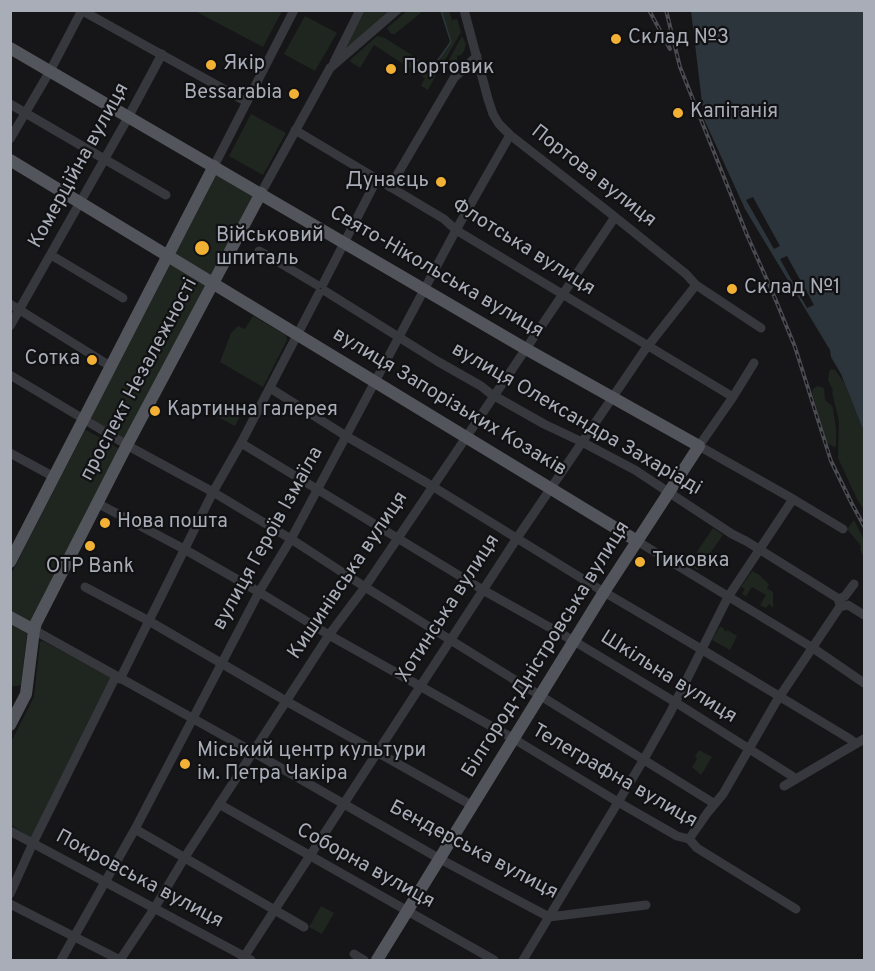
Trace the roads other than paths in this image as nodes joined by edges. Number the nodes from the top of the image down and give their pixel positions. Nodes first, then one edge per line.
1 (294, 10) edge
2 (360, 10) edge
3 (397, 10) edge
4 (464, 10) edge
5 (82, 11) edge
6 (10, 48) edge
7 (162, 54) junction
8 (477, 56) junction
9 (333, 64) junction
10 (50, 71) junction
11 (247, 102) junction
12 (10, 104) edge
13 (26, 112) junction
14 (128, 117) junction
15 (295, 130) junction
16 (510, 135) junction
17 (10, 139) edge
18 (10, 160) edge
19 (105, 160) junction
20 (214, 166) junction
21 (377, 179) junction
22 (390, 187) junction
23 (261, 193) junction
24 (166, 195) dead end
25 (81, 202) junction
26 (615, 217) junction
27 (456, 230) junction
28 (345, 243) junction
29 (259, 251) dead end
30 (51, 255) junction
31 (168, 256) junction
32 (212, 283) junction
33 (696, 285) junction
34 (321, 288) junction
35 (425, 290) junction
36 (563, 295) junction
37 (123, 298) dead end
38 (10, 304) edge
39 (20, 309) junction
40 (10, 326) edge
41 (761, 328) dead end
42 (297, 334) junction
43 (399, 337) junction
44 (647, 346) junction
45 (526, 349) junction
46 (754, 363) dead end
47 (110, 366) junction
48 (10, 375) edge
49 (375, 381) junction
50 (270, 388) junction
51 (494, 395) junction
52 (733, 397) junction
53 (612, 398) junction
54 (83, 420) junction
55 (346, 436) junction
56 (465, 437) junction
57 (582, 442) junction
58 (241, 443) junction
59 (127, 445) junction
60 (699, 446) junction
61 (10, 453) edge
62 (54, 477) junction
63 (432, 486) junction
64 (318, 489) junction
65 (550, 489) junction
66 (213, 492) junction
67 (668, 493) junction
68 (793, 499) junction
69 (97, 504) junction
70 (843, 529) dead end
71 (398, 537) junction
72 (517, 538) junction
73 (291, 539) junction
74 (637, 541) junction
75 (14, 545) edge
76 (184, 549) junction
77 (760, 550) junction
78 (10, 562) edge
79 (854, 584) dead end
80 (85, 587) dead end
81 (365, 587) junction
82 (483, 590) junction
83 (259, 592) junction
84 (604, 592) junction
85 (728, 597) junction
86 (843, 601) junction
87 (864, 615) edge
88 (10, 617) edge
89 (149, 621) junction
90 (34, 630) junction
91 (329, 635) junction
92 (450, 639) junction
93 (574, 641) junction
94 (813, 648) junction
95 (701, 649) junction
96 (221, 662) junction
97 (118, 677) junction
98 (864, 683) edge
99 (420, 685) junction
100 (541, 697) junction
101 (780, 697) junction
102 (286, 701) junction
103 (675, 702) junction
104 (193, 720) junction
105 (10, 725) edge
106 (514, 739) junction
107 (860, 741) edge
108 (749, 749) junction
109 (253, 752) junction
110 (377, 752) junction
111 (644, 759) junction
112 (795, 780) junction
113 (784, 786) dead end
114 (618, 802) junction
115 (219, 804) junction
116 (344, 804) junction
117 (715, 804) junction
118 (473, 806) junction
119 (135, 829) junction
120 (10, 831) edge
121 (689, 839) junction
122 (33, 843) junction
123 (185, 857) junction
124 (310, 857) junction
125 (440, 859) junction
126 (105, 883) junction
127 (10, 894) edge
128 (10, 904) edge
129 (646, 905) dead end
130 (154, 909) junction
131 (796, 909) dead end
132 (275, 910) junction
133 (408, 911) junction
134 (549, 917) junction
135 (304, 927) dead end
136 (74, 936) junction
137 (354, 954) dead end
138 (246, 959) edge
139 (61, 960) edge
140 (120, 960) edge
141 (364, 960) edge
142 (377, 960) edge
143 (494, 960) edge
144 (523, 960) edge

1 - 11 street, проспект Незалежності
2 - 9 street, проспект Незалежності
3 - 9 street, проспект Незалежності
4 - 8 street, Портова вулиця
5 - 7 street
5 - 10 street
6 - 10 main road, Свято-Нікольська вулиця
7 - 11 street
7 - 14 street, Комерційна вулиця
8 - 16 street, Портова вулиця
8 - 22 street
9 - 15 street, проспект Незалежності
10 - 13 street
10 - 14 main road, Свято-Нікольська вулиця
11 - 20 street, проспект Незалежності
12 - 13 street
13 - 17 street
13 - 19 street
14 - 19 street, Комерційна вулиця
14 - 20 main road, Свято-Нікольська вулиця
15 - 21 street, Флотська вулиця
15 - 23 street, проспект Незалежності
16 - 26 street, Портова вулиця
16 - 27 street, вулиця Героїв Ізмаїла
18 - 25 main road, вулиця Запорізьких Козаків
19 - 24 street
19 - 25 street, Комерційна вулиця
20 - 23 main road, Свято-Нікольська вулиця
20 - 31 main road, проспект Незалежності
21 - 22 street, Флотська вулиця
21 - 28 street
22 - 27 street, Флотська вулиця
23 - 28 main road, Свято-Нікольська вулиця
23 - 32 main road, проспект Незалежності
25 - 30 street, Комерційна вулиця
25 - 31 main road, вулиця Запорізьких Козаків
26 - 33 street, Портова вулиця
26 - 36 street, Кишинівська вулиця
27 - 35 street, вулиця Героїв Ізмаїла
27 - 36 street, Флотська вулиця
28 - 34 street
28 - 35 main road, Свято-Нікольська вулиця
29 - 34 street, вулиця Олександра Захаріаді
30 - 37 street
30 - 39 street, Комерційна вулиця
31 - 32 main road, вулиця Запорізьких Козаків
31 - 47 main road, проспект Незалежності
32 - 42 main road, вулиця Запорізьких Козаків
32 - 59 main road, проспект Незалежності
33 - 41 street, Портова вулиця
33 - 44 street, Хотинська вулиця
34 - 42 street
34 - 43 street, вулиця Олександра Захаріаді
35 - 43 street, вулиця Героїв Ізмаїла
35 - 45 main road, Свято-Нікольська вулиця
36 - 44 street, Флотська вулиця
36 - 45 street, Кишинівська вулиця
38 - 39 street
39 - 40 street, Комерційна вулиця
39 - 47 street
42 - 49 main road, вулиця Запорізьких Козаків
42 - 50 street
43 - 49 street, вулиця Героїв Ізмаїла
43 - 51 street, вулиця Олександра Захаріаді
44 - 52 street, Флотська вулиця
44 - 53 street, Хотинська вулиця
45 - 51 street, Кишинівська вулиця
45 - 53 main road, Свято-Нікольська вулиця
46 - 52 street, Білгород-Дністровська вулиця
47 - 54 main road, проспект Незалежності
48 - 54 street
49 - 55 street, вулиця Героїв Ізмаїла
49 - 56 main road, вулиця Запорізьких Козаків
50 - 55 street
50 - 58 street
51 - 56 street, Кишинівська вулиця
51 - 57 street, вулиця Олександра Захаріаді
52 - 60 street, Білгород-Дністровська вулиця
53 - 57 street, Хотинська вулиця
53 - 60 main road, Свято-Нікольська вулиця
54 - 59 street
54 - 62 main road, проспект Незалежності
55 - 63 street
55 - 64 street, вулиця Героїв Ізмаїла
56 - 63 street, Кишинівська вулиця
56 - 65 main road, вулиця Запорізьких Козаків
57 - 65 street, Хотинська вулиця
57 - 67 street, вулиця Олександра Захаріаді
58 - 64 street, Шкільна вулиця
58 - 66 street
59 - 66 street
59 - 69 main road, проспект Незалежності
60 - 67 main road, Білгород-Дністровська вулиця
60 - 68 street, Свято-Нікольська вулиця
61 - 62 street
62 - 75 main road, проспект Незалежності
63 - 71 street, Кишинівська вулиця
63 - 72 street
64 - 71 street, Шкільна вулиця
64 - 73 street, вулиця Героїв Ізмаїла
65 - 72 street, Хотинська вулиця
65 - 74 main road, вулиця Запорізьких Козаків
66 - 73 street
66 - 76 street
67 - 74 main road, Білгород-Дністровська вулиця
67 - 77 street, вулиця Олександра Захаріаді
68 - 70 street, Свято-Нікольська вулиця
68 - 77 street
69 - 76 street, Телеграфна вулиця
69 - 90 main road, проспект Незалежності
71 - 81 street, Кишинівська вулиця
71 - 82 street, Шкільна вулиця
72 - 82 street, Хотинська вулиця
72 - 84 street
73 - 81 street
73 - 83 street, вулиця Героїв Ізмаїла
74 - 84 main road, Білгород-Дністровська вулиця
74 - 85 street, вулиця Запорізьких Козаків
75 - 78 main road, проспект Незалежності
76 - 83 street, Телеграфна вулиця
76 - 89 street
77 - 85 street
77 - 86 street, вулиця Олександра Захаріаді
79 - 86 street
80 - 89 street
81 - 91 street, Кишинівська вулиця
81 - 92 street
82 - 92 street, Хотинська вулиця
82 - 93 street, Шкільна вулиця
83 - 91 street, Телеграфна вулиця
83 - 96 street, вулиця Героїв Ізмаїла
84 - 93 main road, Білгород-Дністровська вулиця
84 - 95 street
85 - 94 street, вулиця Запорізьких Козаків
85 - 95 street
86 - 87 street, вулиця Олександра Захаріаді
86 - 94 street
88 - 90 main road, Бендерська вулиця
89 - 96 street
89 - 97 street
90 - 97 street, Бендерська вулиця
90 - 105 main road, проспект Незалежності
91 - 99 street, Телеграфна вулиця
91 - 102 street, Кишинівська вулиця
92 - 99 street, Хотинська вулиця
92 - 100 street
93 - 100 main road, Білгород-Дністровська вулиця
93 - 103 street, Шкільна вулиця
94 - 98 street, вулиця Запорізьких Козаків
94 - 101 street
95 - 101 street
95 - 103 street
96 - 102 street
96 - 104 street, вулиця Героїв Ізмаїла
97 - 104 street, Бендерська вулиця
97 - 122 street
99 - 106 street, Телеграфна вулиця
99 - 110 street, Хотинська вулиця
100 - 106 main road, Білгород-Дністровська вулиця
100 - 111 street
101 - 107 street
101 - 108 street
102 - 109 street, Кишинівська вулиця
102 - 110 street
103 - 108 street, Шкільна вулиця
103 - 111 street
104 - 109 street, Бендерська вулиця
104 - 119 street, вулиця Героїв Ізмаїла
106 - 114 street, Телеграфна вулиця
106 - 118 main road, Білгород-Дністровська вулиця
107 - 112 street
108 - 112 street, Шкільна вулиця
108 - 117 street
109 - 115 street, Кишинівська вулиця
109 - 116 street, Бендерська вулиця
110 - 116 street, Хотинська вулиця
110 - 118 street
111 - 114 street
111 - 117 street
112 - 113 street
114 - 121 street, Телеграфна вулиця
114 - 134 street
115 - 123 street, Кишинівська вулиця
115 - 124 street, Соборна вулиця
116 - 124 street, Хотинська вулиця
116 - 125 street, Бендерська вулиця
117 - 121 street
118 - 125 main road, Білгород-Дністровська вулиця
119 - 123 street
119 - 126 street, вулиця Героїв Ізмаїла
120 - 122 street, Покровська вулиця
121 - 131 street, Телеграфна вулиця
122 - 126 street, Покровська вулиця
122 - 127 street
123 - 130 street, Кишинівська вулиця
123 - 132 street
124 - 132 street, Хотинська вулиця
124 - 133 street, Соборна вулиця
125 - 133 main road, Білгород-Дністровська вулиця
125 - 134 street, Бендерська вулиця
126 - 130 street, Покровська вулиця
126 - 136 street, вулиця Героїв Ізмаїла
128 - 136 street
129 - 134 street, Бендерська вулиця
130 - 138 street, Покровська вулиця
130 - 140 street, Кишинівська вулиця
132 - 135 street
132 - 138 street, Хотинська вулиця
133 - 142 main road, Білгород-Дністровська вулиця
133 - 143 street, Соборна вулиця
134 - 144 street
136 - 139 street, вулиця Героїв Ізмаїла
136 - 140 street
137 - 141 street

